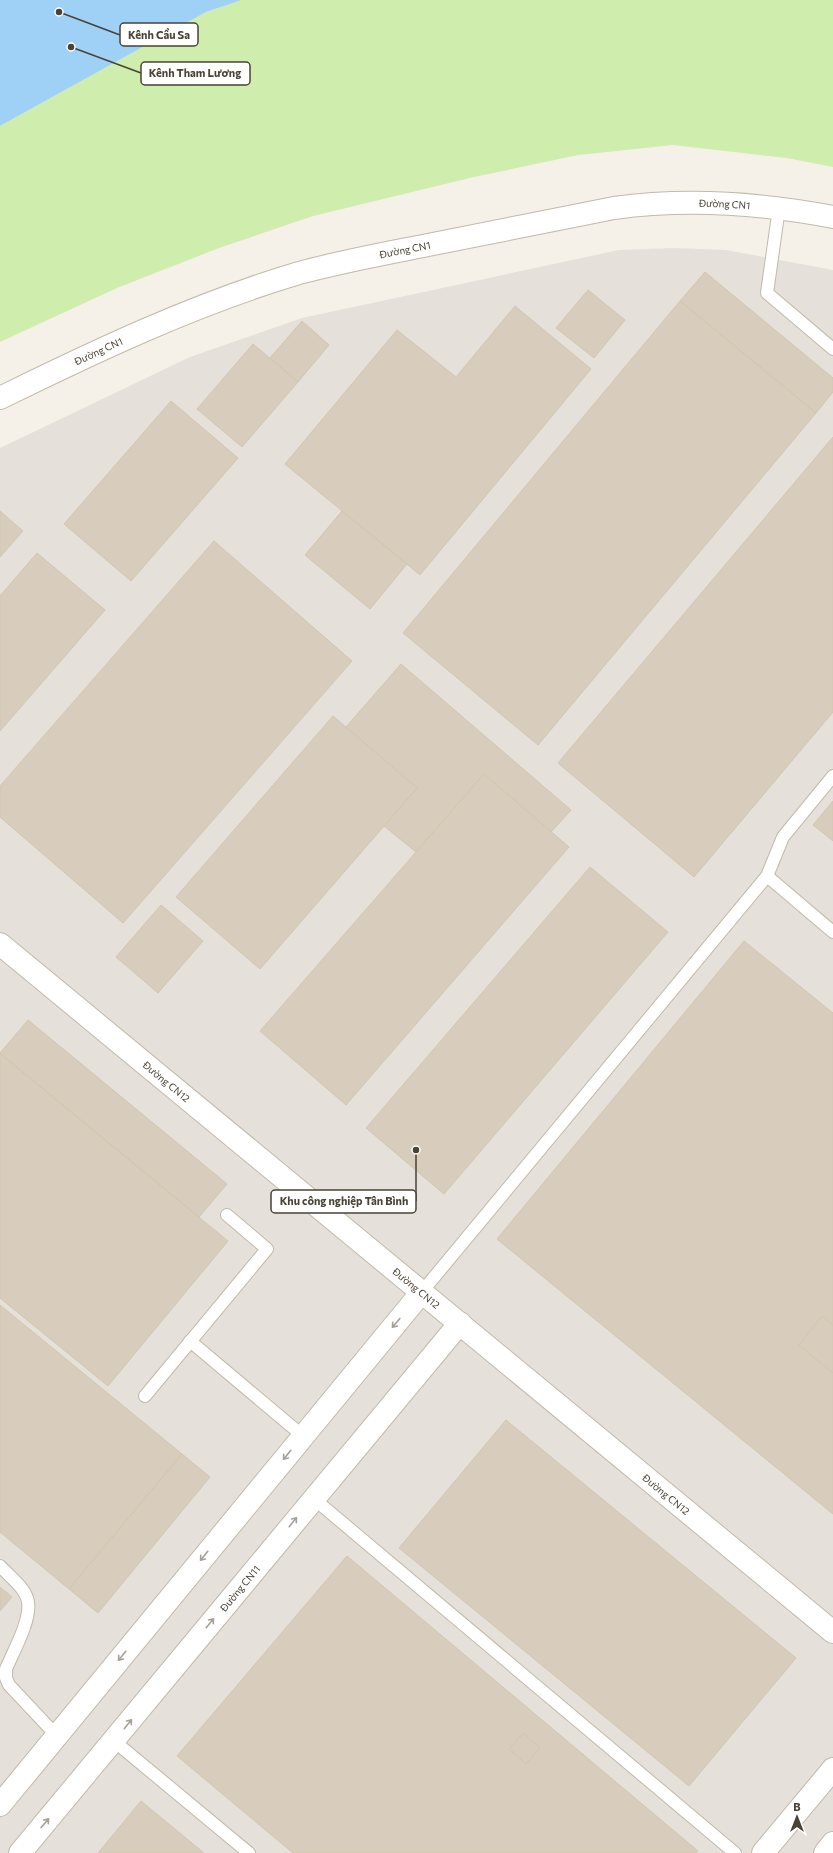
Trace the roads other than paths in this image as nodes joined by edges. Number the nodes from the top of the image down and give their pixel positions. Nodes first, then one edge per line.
1 (779, 208) junction
2 (833, 217) edge
3 (833, 350) edge
4 (0, 398) edge
5 (833, 776) edge
6 (767, 876) junction
7 (833, 932) edge
8 (0, 944) edge
9 (227, 1215) dead end
10 (421, 1293) junction
11 (460, 1323) junction
12 (190, 1341) junction
13 (145, 1396) dead end
14 (303, 1436) junction
15 (312, 1498) junction
16 (0, 1566) edge
17 (833, 1632) edge
18 (57, 1736) junction
19 (114, 1741) junction
20 (833, 1769) edge
21 (0, 1805) edge
22 (833, 1843) edge
23 (20, 1853) edge
24 (249, 1853) edge
25 (735, 1853) edge
26 (763, 1853) edge
27 (825, 1853) edge

1 - 2 street, Đường CN1
1 - 3 lane
1 - 4 street, Đường CN1
5 - 6 lane
6 - 7 lane
6 - 10 lane
8 - 10 street, Đường CN12
9 - 12 lane
10 - 11 street, Đường CN12
10 -> 14 street
11 - 15 street, Đường CN11
11 - 17 street, Đường CN12
12 - 13 lane
12 - 14 lane
14 -> 18 street
19 -> 15 street, Đường CN11
15 - 25 lane
16 - 18 lane
18 - 21 street
23 -> 19 street, Đường CN11
19 - 24 lane
20 - 26 street
22 - 27 street

